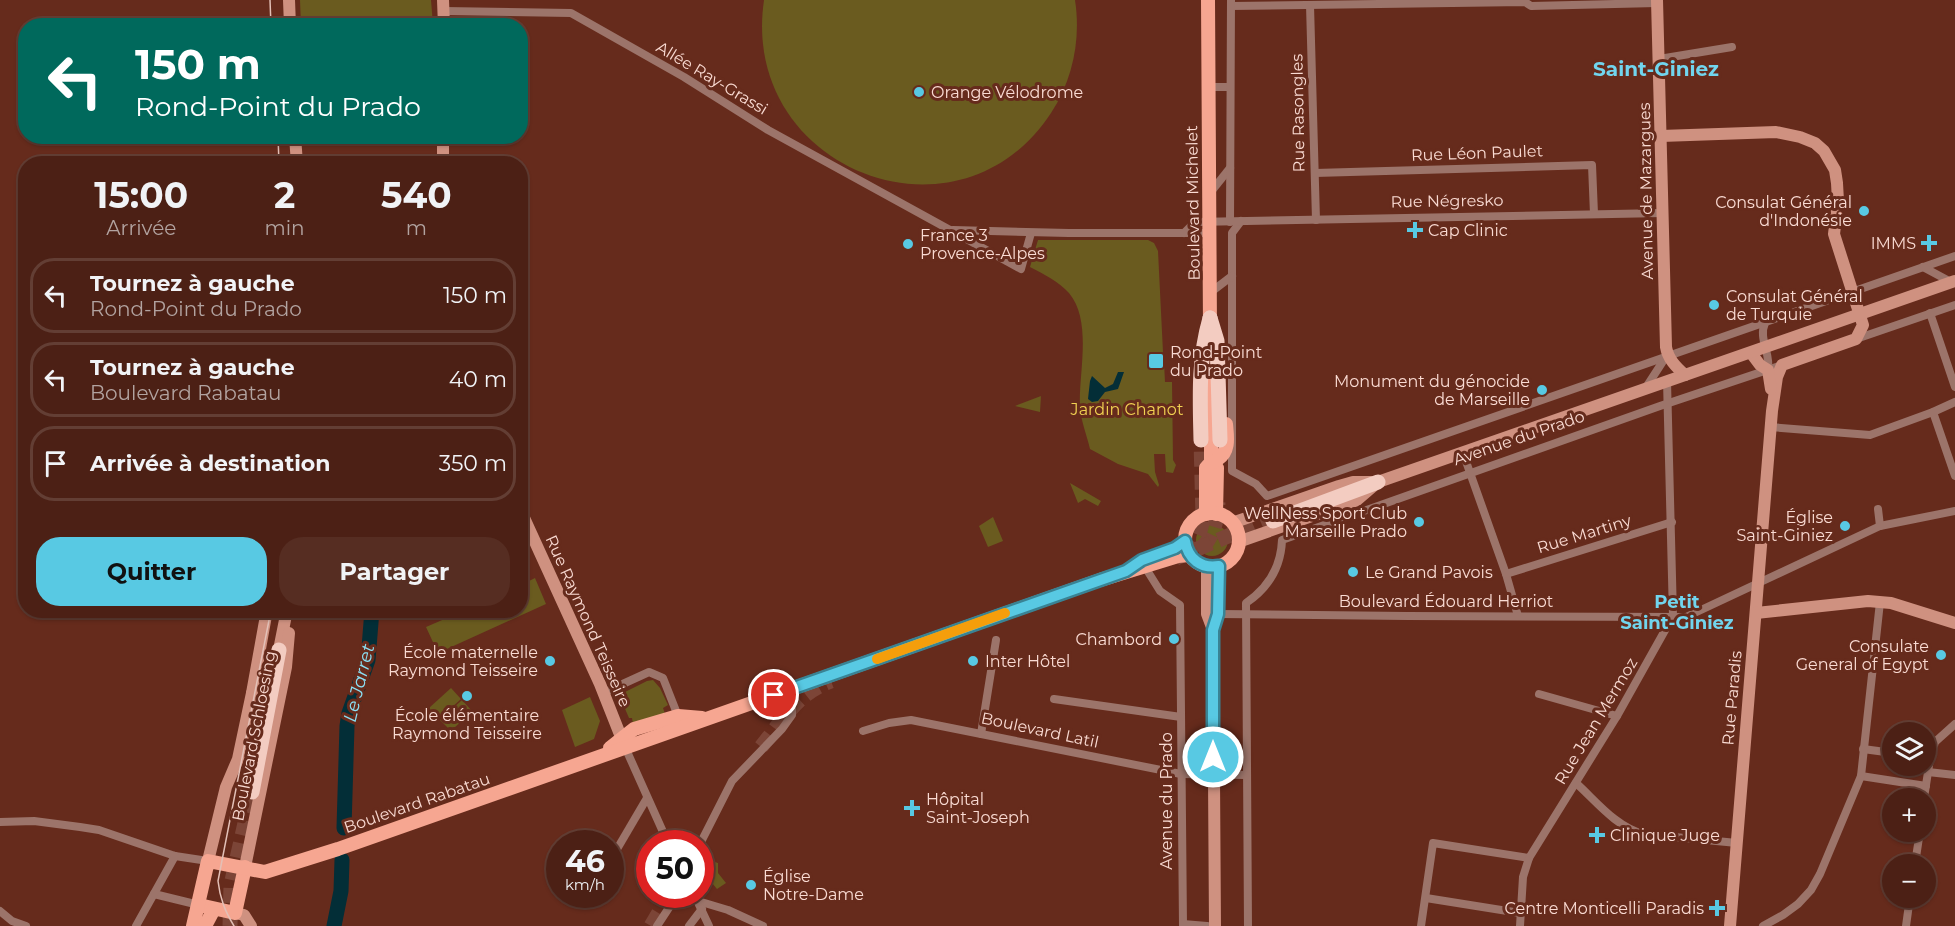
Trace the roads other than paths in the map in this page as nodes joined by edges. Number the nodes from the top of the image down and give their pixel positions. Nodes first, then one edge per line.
1 (289, 0) edge
2 (1208, 0) edge
3 (1657, 2) edge
4 (1231, 3) edge
5 (443, 5) edge
6 (1310, 5) junction
7 (290, 18) edge
8 (1732, 47) dead end
9 (1659, 59) junction
10 (1209, 87) junction
11 (1230, 87) junction
12 (1661, 136) junction
13 (1230, 168) junction
14 (1315, 173) junction
15 (1210, 194) junction
16 (1663, 213) junction
17 (1594, 214) junction
18 (1316, 220) junction
19 (1241, 221) junction
20 (1230, 222) junction
21 (1210, 227) junction
22 (950, 230) junction
23 (1031, 232) junction
24 (1955, 256) edge
25 (1923, 267) junction
26 (1232, 276) junction
27 (1953, 281) edge
28 (1210, 292) junction
29 (1853, 292) junction
30 (1955, 305) edge
31 (1930, 313) junction
32 (1861, 314) junction
33 (1210, 318) junction
34 (1765, 323) junction
35 (1857, 339) junction
36 (1766, 347) junction
37 (1751, 353) junction
38 (1667, 355) junction
39 (1782, 365) junction
40 (1768, 370) junction
41 (1684, 375) junction
42 (1667, 381) junction
43 (1955, 387) edge
44 (1645, 389) junction
45 (1773, 400) junction
46 (1955, 402) edge
47 (1668, 403) junction
48 (1933, 412) junction
49 (1770, 427) junction
50 (1201, 440) tunnel mouth
51 (1220, 440) tunnel mouth
52 (1463, 453) junction
53 (1469, 473) junction
54 (1955, 476) edge
55 (1316, 477) junction
56 (1378, 483) junction
57 (1321, 493) junction
58 (1878, 509) dead end
59 (1955, 511) edge
60 (1211, 514) junction
61 (1273, 519) tunnel mouth
62 (1672, 522) junction
63 (1232, 523) junction
64 (1880, 526) junction
65 (528, 527) edge
66 (1185, 541) junction
67 (1238, 542) junction
68 (1189, 555) junction
69 (1145, 567) junction
70 (1213, 567) junction
71 (1126, 571) junction
72 (1506, 574) junction
73 (1758, 583) junction
74 (1880, 602) junction
75 (1756, 613) junction
76 (1218, 614) junction
77 (1246, 615) junction
78 (1518, 616) junction
79 (1673, 616) junction
80 (266, 618) edge
81 (285, 618) edge
82 (292, 618) edge
83 (1955, 623) edge
84 (1213, 630) junction
85 (996, 640) dead end
86 (279, 650) junction
87 (786, 687) junction
88 (252, 693) junction
89 (603, 693) junction
90 (1539, 694) dead end
91 (1054, 699) dead end
92 (678, 716) junction
93 (1617, 716) junction
94 (1181, 717) junction
95 (707, 718) junction
96 (1955, 724) edge
97 (863, 730) dead end
98 (981, 734) junction
99 (643, 741) junction
100 (1936, 741) edge
101 (623, 743) junction
102 (1863, 748) junction
103 (1882, 751) edge
104 (1936, 773) edge
105 (1182, 774) junction
106 (1213, 775) junction
107 (1246, 775) junction
108 (1861, 776) junction
109 (1927, 776) edge
110 (1955, 776) edge
111 (1576, 783) junction
112 (1926, 786) joint
113 (252, 792) tunnel mouth
114 (647, 798) junction
115 (0, 822) edge
116 (662, 830) edge
117 (707, 830) edge
118 (624, 837) edge
119 (1737, 843) junction
120 (175, 856) junction
121 (1529, 858) junction
122 (208, 861) junction
123 (245, 867) junction
124 (154, 894) junction
125 (1426, 898) junction
126 (199, 905) junction
127 (714, 906) edge
128 (669, 908) edge
129 (696, 908) edge
130 (701, 908) edge
131 (1908, 908) edge
132 (214, 909) junction
133 (0, 911) edge
134 (235, 913) junction
135 (1520, 913) junction
136 (1183, 925) edge
137 (27, 926) edge
138 (136, 926) edge
139 (192, 926) edge
140 (205, 926) edge
141 (251, 926) edge
142 (657, 926) edge
143 (689, 926) edge
144 (709, 926) edge
145 (763, 926) edge
146 (1207, 926) edge
147 (1215, 926) edge
148 (1248, 926) edge
149 (1421, 926) edge
150 (1520, 926) edge
151 (1730, 926) edge
152 (1763, 926) edge
153 (1906, 926) edge

1 - 7 main road
2 - 10 main road, Boulevard Michelet
3 - 6 street
3 - 9 main road, Avenue de Mazargues
4 - 6 street
4 - 11 street
5 - 22 street, Allée Ray-Grassi
6 - 14 street, Rue Rasongles
8 - 9 street
9 - 12 main road, Avenue de Mazargues
10 - 11 street
10 - 15 main road, Boulevard Michelet
11 - 13 street
12 - 16 main road, Avenue de Mazargues
12 - 29 main road
13 - 15 street
13 - 20 street
14 - 17 street, Rue Léon Paulet
14 - 18 street, Rue Rasongles
15 - 21 main road, Boulevard Michelet
16 - 17 street, Rue Négresko
16 - 38 main road, Avenue de Mazargues
17 - 18 street, Rue Négresko
18 - 19 street, Rue Négresko
19 - 20 street, Rue Négresko
19 - 26 street
20 - 21 street, Rue Négresko
21 - 23 street, Allée Ray-Grassi
21 - 28 main road, Boulevard Michelet
22 - 23 street, Allée Ray-Grassi
22 - 23 street, Allée Ray-Grassi
24 - 25 street, Avenue du Prado
25 - 27 street, Avenue du Prado
25 - 29 street, Avenue du Prado
26 - 28 street
26 - 55 street, Avenue du Prado
27 - 32 main road, Avenue du Prado
28 - 33 main road, Boulevard Michelet
29 - 32 main road
29 - 34 street, Avenue du Prado
30 - 31 street, Avenue du Prado
31 - 35 street, Avenue du Prado
31 - 43 street
32 - 35 main road
32 - 36 main road, Avenue du Prado
33 - 50 highway
33 - 51 highway
33 - 60 main road, Boulevard Michelet
34 - 36 street
34 - 38 street, Avenue du Prado
35 - 39 main road, Avenue du Prado
36 - 37 main road, Avenue du Prado
36 - 40 street
37 - 40 main road
37 - 41 main road, Avenue du Prado
38 - 41 main road
38 - 44 street
38 - 55 street, Avenue du Prado
39 - 40 street, Avenue du Prado
39 - 45 main road, Rue Paradis
40 - 45 main road, Rue Paradis
40 - 47 street, Avenue du Prado
41 - 42 main road, Avenue du Prado
42 - 44 main road, Avenue du Prado
42 - 47 street, Rue Jean Mermoz
44 - 52 main road, Avenue du Prado
45 - 49 main road, Rue Paradis
46 - 48 street
47 - 53 street, Avenue du Prado
47 - 62 street, Rue Jean Mermoz
48 - 49 street
48 - 54 street
49 - 73 main road, Rue Paradis
52 - 53 street
52 - 56 main road, Avenue du Prado
53 - 72 street
53 - 77 street, Avenue du Prado
55 - 57 street
56 - 57 main road, Avenue du Prado
56 - 61 highway
56 - 67 main road, Avenue du Prado
57 - 63 main road, Avenue du Prado
58 - 64 street
59 - 64 street, Boulevard Édouard Herriot
60 - 63 main road
60 - 66 main road
62 - 72 street, Rue Martiny
62 - 79 street, Rue Jean Mermoz
63 - 67 main road
64 - 73 street, Boulevard Édouard Herriot
65 - 89 main road, Rue Raymond Teisseire
66 - 68 main road
66 - 71 main road, Boulevard Rabatau
67 - 70 main road
68 - 69 main road, Boulevard Rabatau
68 - 70 main road
69 - 71 main road, Boulevard Rabatau
69 - 94 street, Avenue du Prado
70 - 76 main road
70 - 84 main road
71 - 87 main road, Boulevard Rabatau
72 - 78 street
73 - 75 main road, Rue Paradis
73 - 79 street, Boulevard Édouard Herriot
74 - 75 main road
74 - 83 main road
74 - 102 street
75 - 119 main road, Rue Paradis
76 - 77 street, Boulevard Édouard Herriot
76 - 84 main road
77 - 78 street, Boulevard Édouard Herriot
77 - 107 street
78 - 79 street, Boulevard Édouard Herriot
79 - 93 street, Rue Jean Mermoz
80 - 88 main road, Boulevard Schloesing
81 - 86 main road, Boulevard Schloesing
82 - 123 main road, Boulevard Schloesing
84 - 106 main road
85 - 98 street
86 - 88 main road, Boulevard Schloesing
86 - 113 highway
87 - 95 main road, Boulevard Rabatau
87 - 117 street
88 - 122 main road, Boulevard Schloesing
89 - 92 street
89 - 101 main road, Rue Raymond Teisseire
90 - 93 street
91 - 94 street
92 - 95 main road, Boulevard Rabatau
92 - 99 street, Boulevard Rabatau
92 - 101 main road, Boulevard Rabatau
93 - 111 street, Rue Jean Mermoz
94 - 105 street, Avenue du Prado
95 - 99 main road, Boulevard Rabatau
96 - 100 street
97 - 98 street, Boulevard Latil
98 - 105 street, Boulevard Latil
99 - 101 main road, Boulevard Rabatau
101 - 114 street
101 - 123 main road, Boulevard Rabatau
102 - 103 street
102 - 108 street
104 - 110 street
105 - 106 street, Boulevard Latil
105 - 136 street, Avenue du Prado
106 - 107 street
106 - 147 main road
107 - 148 street
108 - 112 street
108 - 152 street
109 - 112 street
111 - 119 street
111 - 121 street, Rue Jean Mermoz
114 - 116 street
114 - 118 street
115 - 120 street
119 - 151 main road, Rue Paradis
120 - 122 street
120 - 124 street
121 - 125 street
121 - 135 street, Rue Jean Mermoz
122 - 123 main road, Boulevard Rabatau
122 - 126 main road
123 - 134 main road
124 - 126 street
124 - 138 street
125 - 135 street
125 - 149 street
126 - 132 main road
126 - 139 main road
127 - 145 street
128 - 142 street
129 - 143 street
130 - 144 street
131 - 153 street
132 - 134 main road
132 - 140 main road
133 - 137 street
134 - 141 main road
135 - 150 street, Rue Jean Mermoz
136 - 146 street, Avenue du Prado

